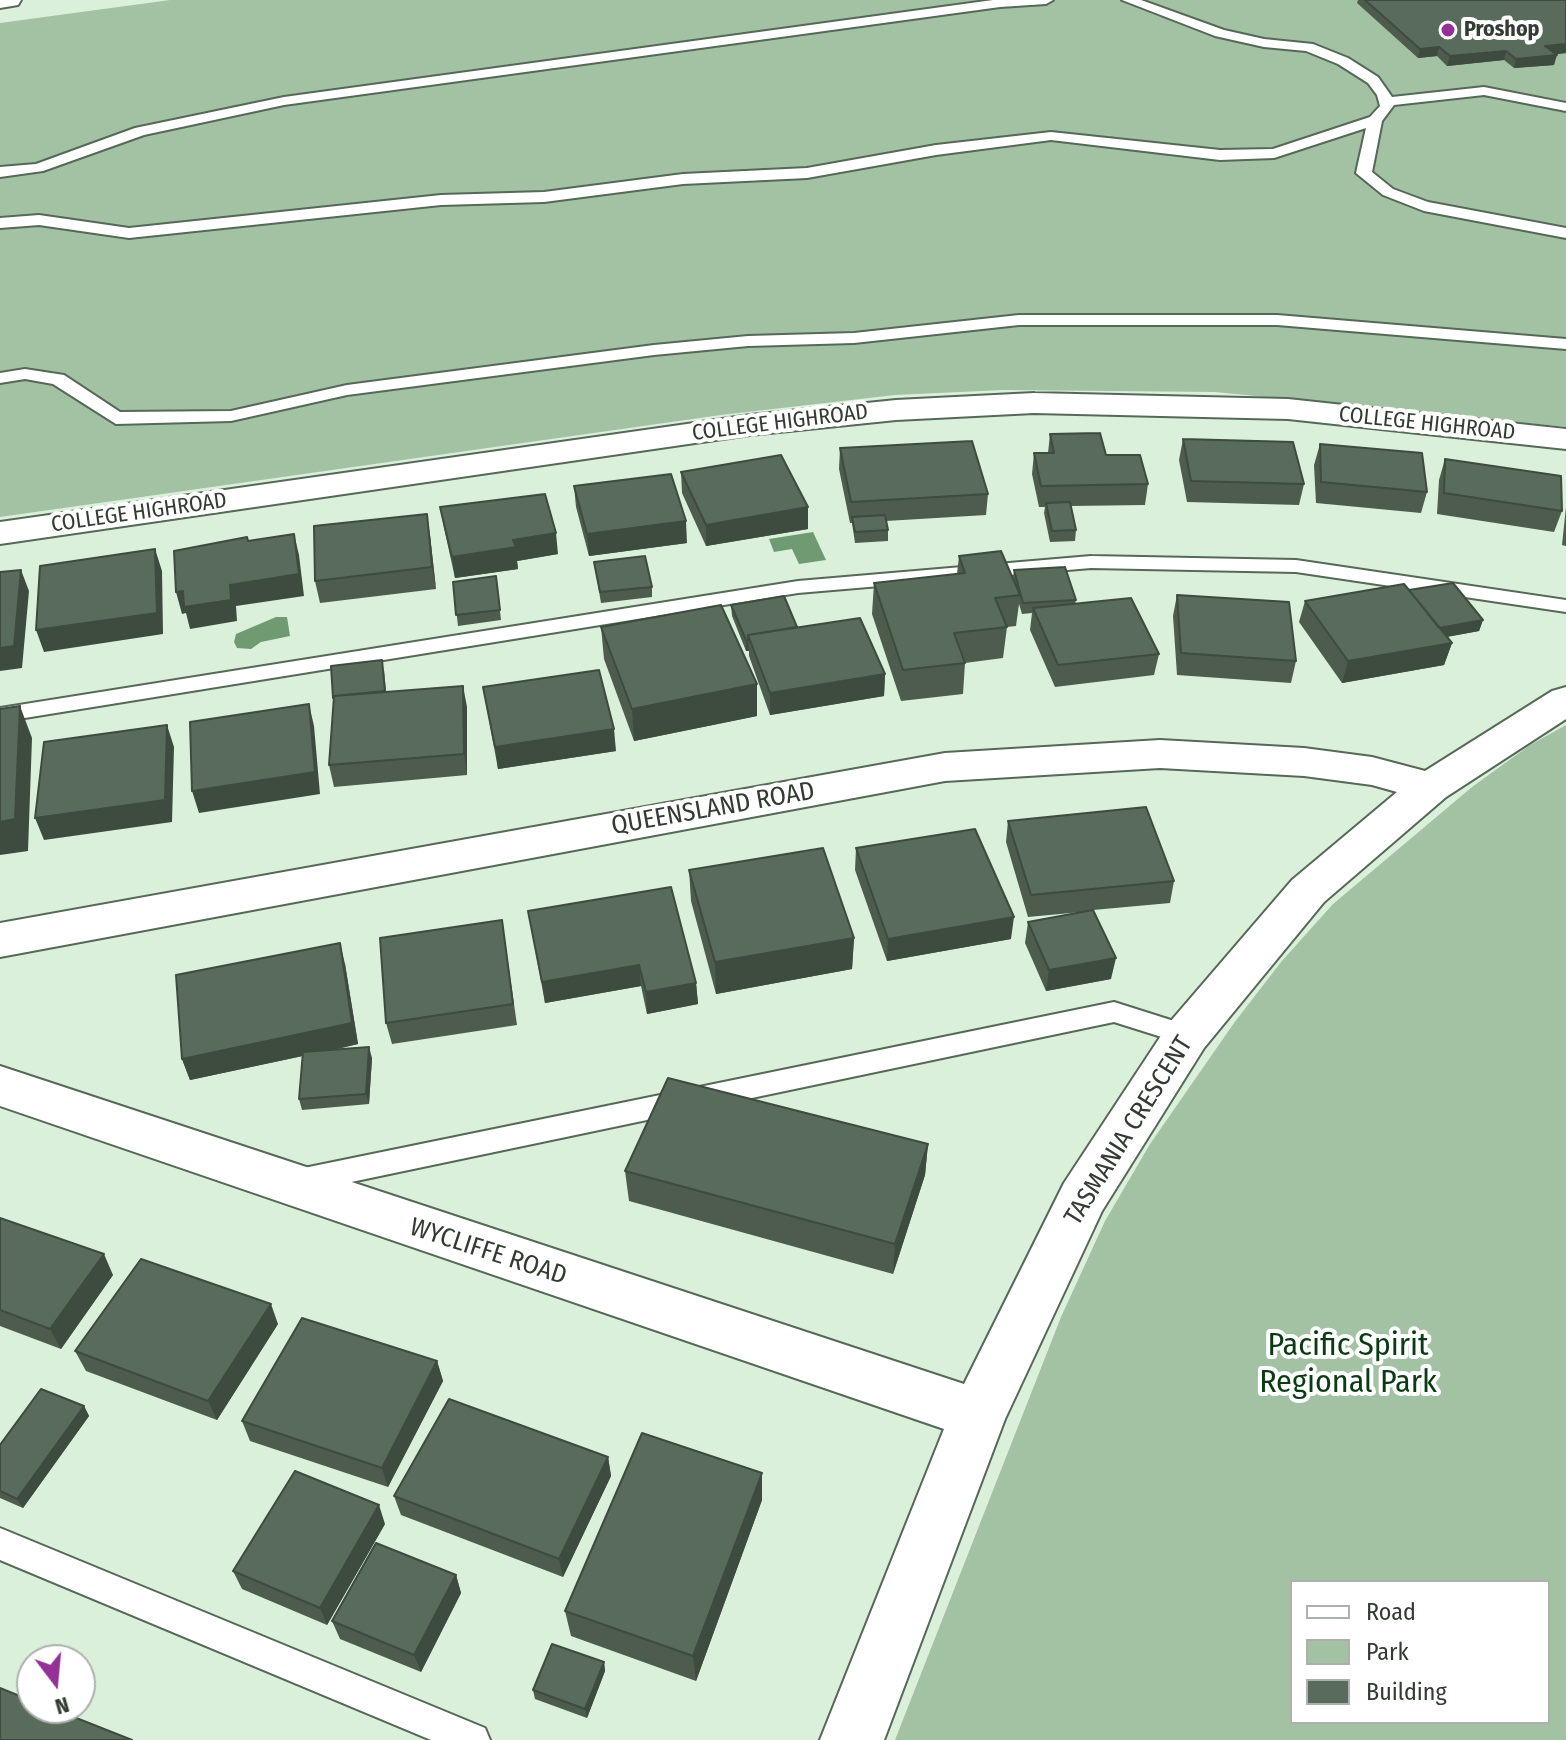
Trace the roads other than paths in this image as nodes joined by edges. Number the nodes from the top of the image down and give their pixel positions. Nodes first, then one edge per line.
1 (9, 0) edge
2 (1046, 0) edge
3 (1129, 0) edge
4 (0, 1) edge
5 (1386, 102) junction
6 (1566, 107) edge
7 (1375, 120) junction
8 (0, 172) edge
9 (0, 223) edge
10 (1566, 233) edge
11 (1566, 344) edge
12 (0, 378) edge
13 (1566, 439) edge
14 (0, 533) edge
15 (1566, 606) edge
16 (1566, 700) edge
17 (0, 715) edge
18 (1431, 787) junction
19 (0, 940) edge
20 (1187, 1035) junction
21 (0, 1086) edge
22 (285, 1184) junction
23 (978, 1415) junction
24 (0, 1544) edge
25 (473, 1740) edge
26 (852, 1740) edge

1 - 4 street
2 - 8 lane
3 - 5 lane
5 - 6 lane
5 - 7 lane
7 - 9 lane
7 - 10 lane
11 - 12 lane
13 - 14 street, COLLEGE HIGHROAD
15 - 17 lane
16 - 18 street, TASMANIA CRESCENT
18 - 19 street, QUEENSLAND ROAD
18 - 20 street, TASMANIA CRESCENT
20 - 22 lane
20 - 23 street, TASMANIA CRESCENT
21 - 22 street, WYCLIFFE ROAD
22 - 23 street, WYCLIFFE ROAD
23 - 26 street, TASMANIA CRESCENT
24 - 25 lane

